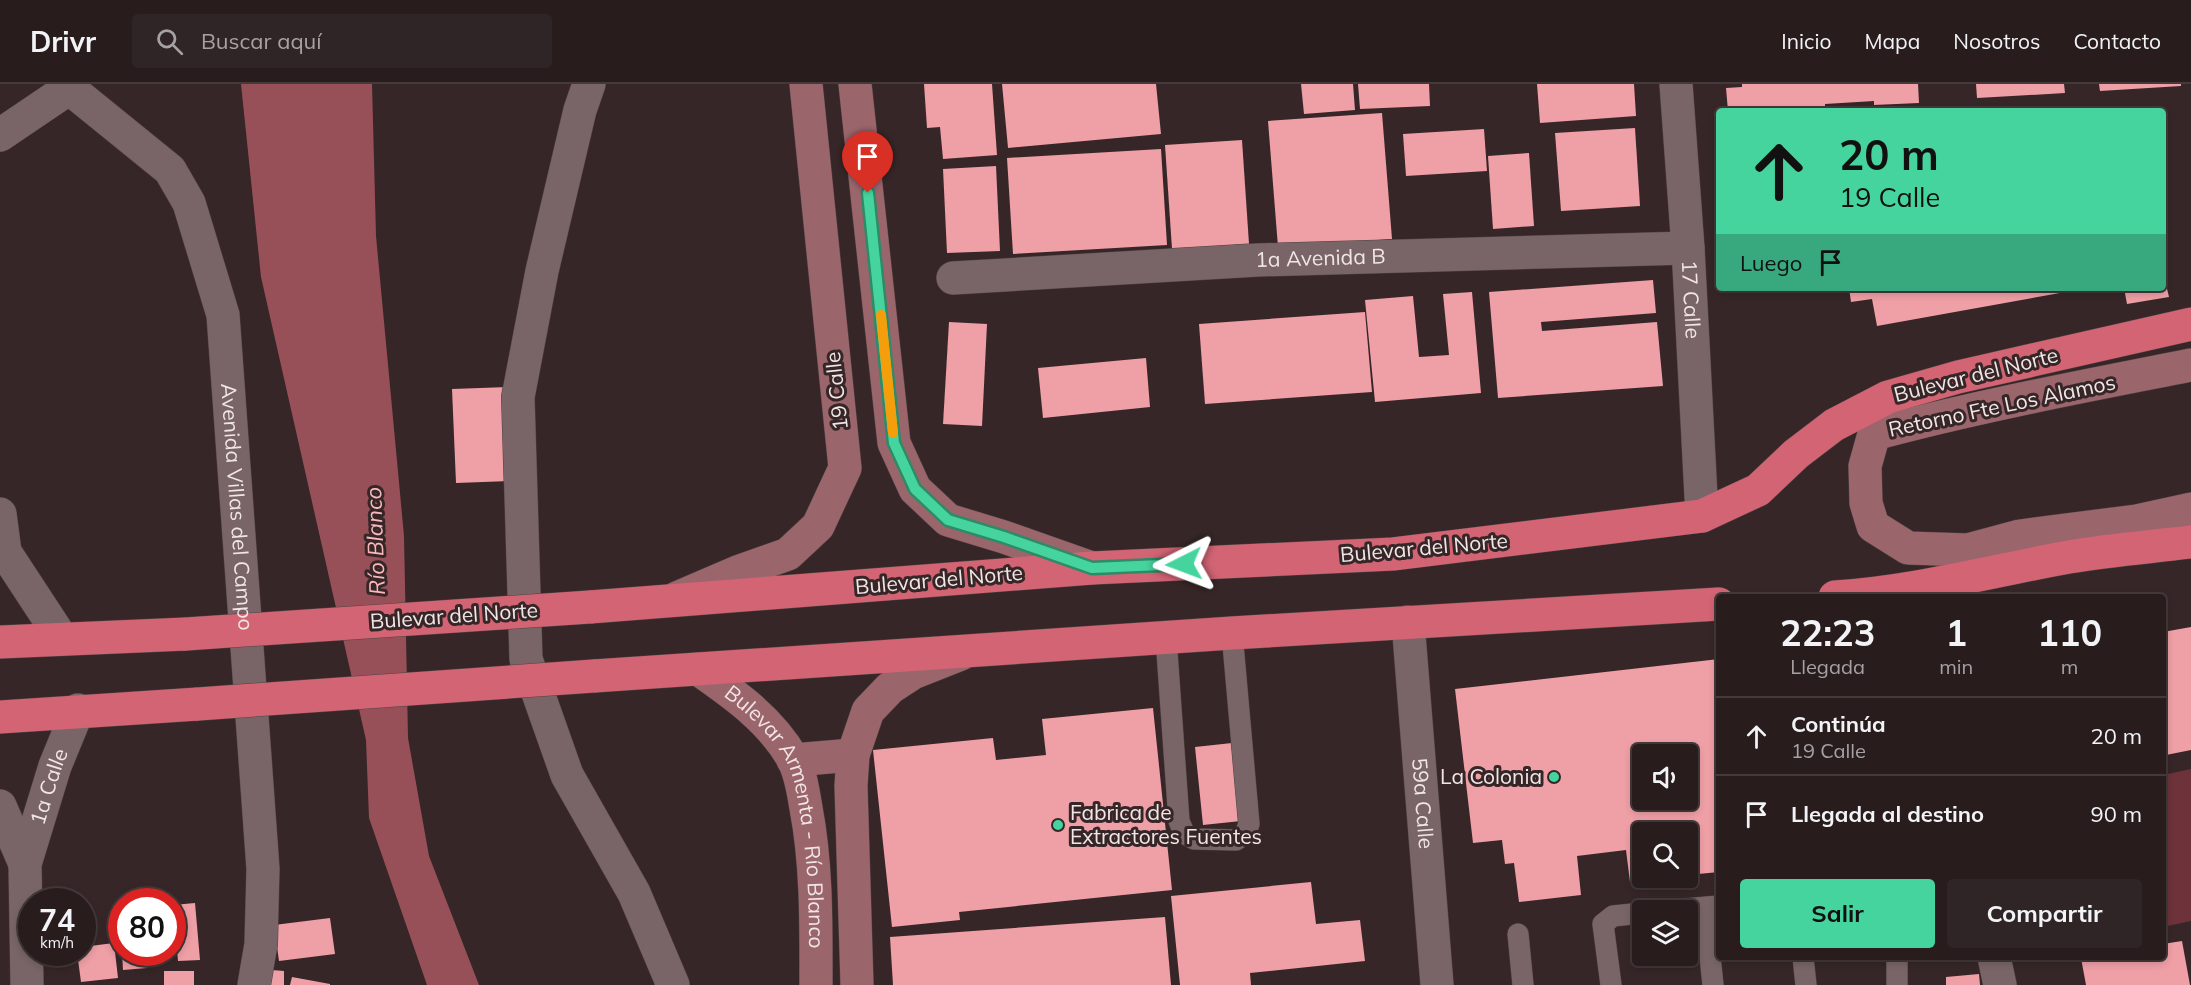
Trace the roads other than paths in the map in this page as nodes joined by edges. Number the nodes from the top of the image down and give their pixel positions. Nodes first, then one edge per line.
1 (589, 84) edge
2 (806, 84) edge
3 (855, 84) edge
4 (1676, 84) edge
5 (66, 87) edge
6 (0, 135) edge
7 (1688, 248) junction
8 (953, 278) dead end
9 (2191, 324) edge
10 (2191, 365) edge
11 (2191, 509) edge
12 (0, 514) edge
13 (1702, 516) junction
14 (2191, 543) edge
15 (3, 558) edge
16 (1092, 568) junction
17 (1919, 592) edge
18 (1890, 594) edge
19 (671, 601) junction
20 (1716, 604) edge
21 (1408, 621) junction
22 (1232, 633) junction
23 (1166, 638) junction
24 (62, 639) junction
25 (0, 642) edge
26 (969, 651) junction
27 (698, 669) junction
28 (78, 711) junction
29 (0, 717) edge
30 (853, 755) junction
31 (793, 760) junction
32 (0, 806) edge
33 (25, 864) junction
34 (1712, 907) edge
35 (1632, 914) edge
36 (1518, 934) dead end
37 (1803, 960) edge
38 (1897, 960) edge
39 (1995, 960) edge
40 (27, 985) edge
41 (254, 985) edge
42 (673, 985) edge
43 (816, 985) edge
44 (857, 985) edge
45 (1437, 985) edge
46 (1522, 985) edge
47 (1611, 985) edge
48 (1713, 985) edge
49 (1806, 985) edge
50 (1897, 985) edge
51 (2000, 985) edge

1 - 42 street
2 - 19 main road, 19 Calle
3 - 16 main road
4 - 7 street, 17 Calle
5 - 6 street, Avenida Villas del Campo
5 - 41 street, Avenida Villas del Campo
7 - 8 street, 1a Avenida B
7 - 13 street, 17 Calle
9 - 13 highway, Bulevar del Norte
10 - 11 main road, Retorno Fte Los Alamos
12 - 15 street
13 - 16 highway, Bulevar del Norte
14 - 17 highway
15 - 24 street
16 - 19 highway, Bulevar del Norte
17 - 18 highway
19 - 24 highway, Bulevar del Norte, bridge
20 - 21 highway
21 - 22 highway
21 - 45 street, 59a Calle
22 - 23 highway
22 - 23 lane
23 - 26 highway
24 - 25 highway, Bulevar del Norte
26 - 27 highway
26 - 30 main road, Bulevar Armenta - Río Blanco
27 - 28 highway, bridge
27 - 31 main road, Bulevar Armenta - Río Blanco
28 - 29 highway
28 - 33 street, 1a Calle
30 - 31 main road
30 - 44 main road, Bulevar Armenta - Río Blanco
31 - 43 main road, Bulevar Armenta - Río Blanco
32 - 33 street, 1a Calle
33 - 40 street, 1a Calle
34 - 48 lane
35 - 47 lane
36 - 46 lane
37 - 49 lane
38 - 50 lane
39 - 51 street

